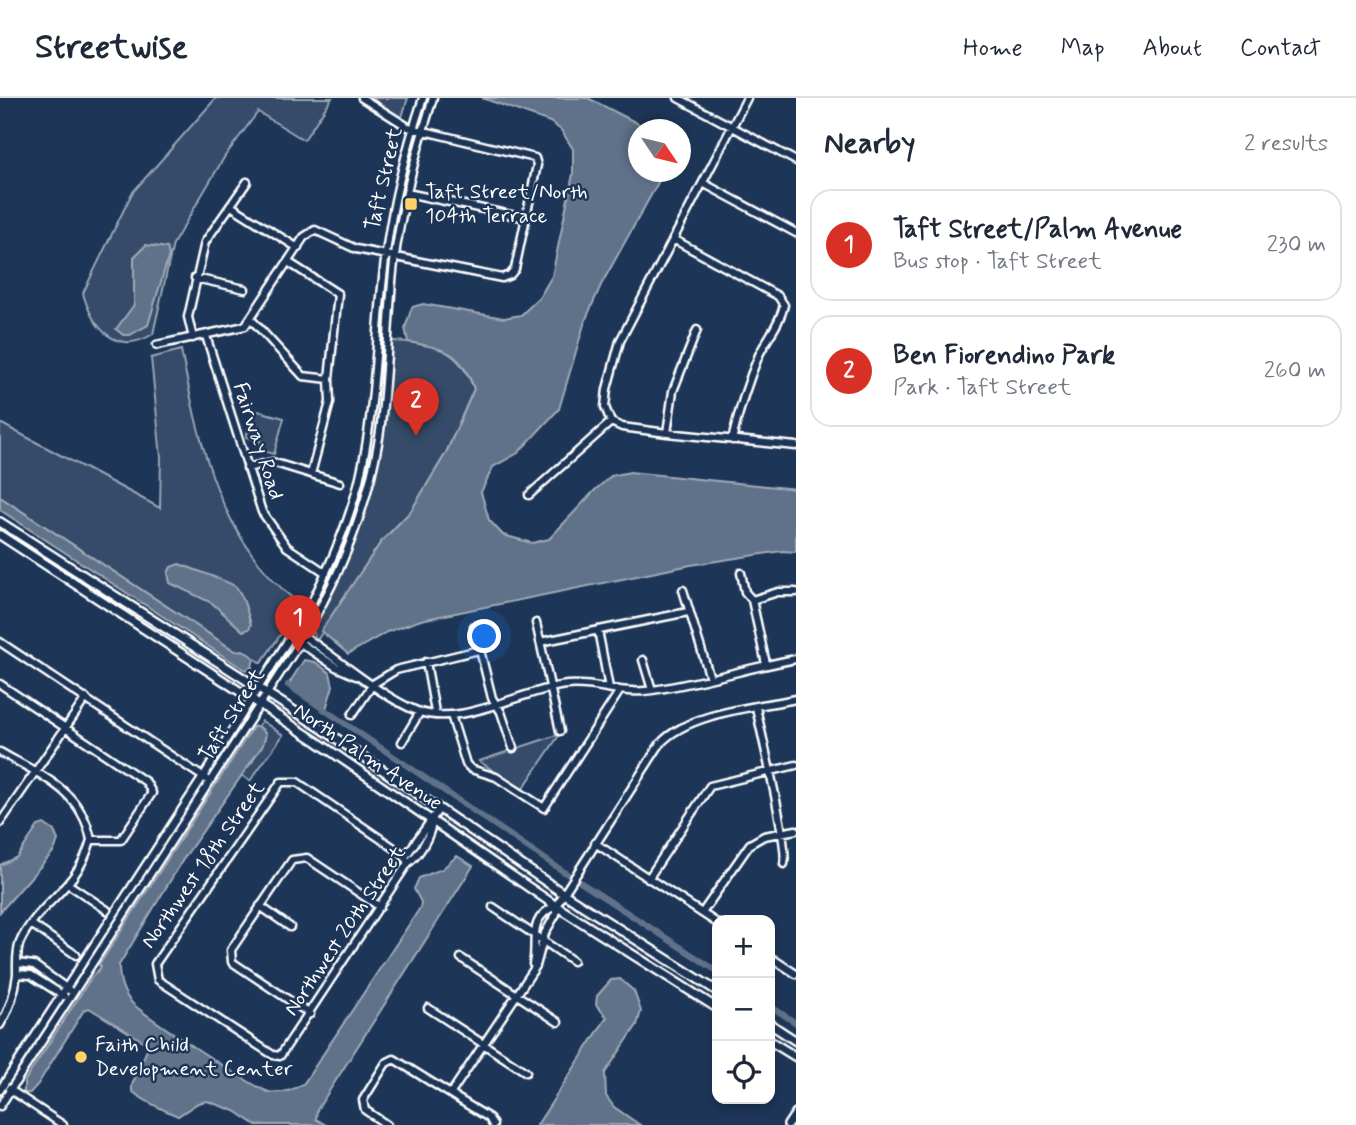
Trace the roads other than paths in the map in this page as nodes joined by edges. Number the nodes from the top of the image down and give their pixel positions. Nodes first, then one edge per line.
1 (362, 98) edge
2 (423, 98) edge
3 (433, 98) edge
4 (678, 98) edge
5 (747, 98) edge
6 (732, 127) junction
7 (413, 129) junction
8 (423, 131) junction
9 (796, 161) edge
10 (247, 182) dead end
11 (703, 183) junction
12 (407, 193) junction
13 (231, 206) junction
14 (526, 218) junction
15 (796, 233) edge
16 (673, 239) junction
17 (298, 248) junction
18 (390, 254) junction
19 (288, 262) junction
20 (195, 278) junction
21 (245, 289) dead end
22 (251, 319) junction
23 (697, 330) dead end
24 (206, 336) junction
25 (193, 338) junction
26 (157, 345) dead end
27 (329, 379) junction
28 (611, 422) junction
29 (667, 433) junction
30 (733, 440) junction
31 (796, 446) edge
32 (247, 468) junction
33 (311, 474) junction
34 (340, 483) dead end
35 (529, 495) dead end
36 (0, 522) edge
37 (0, 535) edge
38 (79, 573) junction
39 (326, 573) junction
40 (741, 573) dead end
41 (73, 583) junction
42 (683, 590) dead end
43 (796, 592) edge
44 (752, 600) junction
45 (688, 612) junction
46 (536, 623) dead end
47 (474, 626) dead end
48 (598, 630) junction
49 (292, 633) junction
50 (304, 636) junction
51 (540, 642) junction
52 (0, 643) edge
53 (299, 643) junction
54 (479, 650) junction
55 (796, 659) edge
56 (643, 660) dead end
57 (426, 662) junction
58 (766, 664) junction
59 (361, 676) junction
60 (710, 678) junction
61 (0, 684) edge
62 (373, 684) junction
63 (257, 687) junction
64 (549, 688) junction
65 (610, 688) junction
66 (652, 690) junction
67 (619, 692) junction
68 (267, 693) junction
69 (86, 698) junction
70 (250, 698) junction
71 (796, 699) edge
72 (496, 703) junction
73 (259, 704) junction
74 (756, 707) junction
75 (420, 712) junction
76 (435, 712) junction
77 (352, 715) dead end
78 (451, 715) junction
79 (66, 728) junction
80 (560, 731) dead end
81 (402, 741) dead end
82 (513, 748) dead end
83 (0, 752) edge
84 (796, 765) edge
85 (768, 771) junction
86 (37, 773) junction
87 (203, 777) junction
88 (211, 782) junction
89 (439, 809) junction
90 (432, 821) junction
91 (0, 823) edge
92 (796, 830) edge
93 (782, 833) junction
94 (91, 840) junction
95 (595, 843) junction
96 (405, 858) junction
97 (784, 864) dead end
98 (648, 879) junction
99 (68, 884) junction
100 (564, 894) junction
101 (260, 906) junction
102 (556, 906) junction
103 (380, 907) junction
104 (493, 907) dead end
105 (107, 910) dead end
106 (702, 913) junction
107 (712, 920) edge
108 (31, 924) junction
109 (538, 925) junction
110 (290, 927) dead end
111 (546, 931) junction
112 (533, 934) junction
113 (542, 940) junction
114 (76, 955) dead end
115 (461, 958) dead end
116 (775, 960) edge
117 (573, 961) dead end
118 (17, 963) junction
119 (796, 973) edge
120 (16, 974) junction
121 (527, 977) junction
122 (67, 988) junction
123 (712, 988) edge
124 (516, 993) junction
125 (62, 995) junction
126 (71, 997) junction
127 (712, 1005) edge
128 (428, 1008) dead end
129 (310, 1014) junction
130 (558, 1022) dead end
131 (0, 1025) edge
132 (775, 1027) edge
133 (796, 1041) edge
134 (483, 1044) junction
135 (775, 1044) edge
136 (280, 1056) joint
137 (796, 1057) edge
138 (526, 1072) dead end
139 (2, 1087) edge
140 (10, 1090) junction
141 (451, 1093) junction
142 (0, 1106) edge
143 (796, 1113) edge
144 (63, 1125) edge
145 (387, 1125) edge
146 (493, 1125) edge
147 (788, 1125) edge

1 - 7 street
2 - 7 street, Taft Street
3 - 8 street, Taft Street
4 - 6 street
5 - 6 street
6 - 9 street
6 - 11 street
7 - 8 street
7 - 18 street, Taft Street
8 - 12 street, Taft Street
8 - 14 street
10 - 13 street
11 - 15 street
11 - 16 street
12 - 14 street
12 - 18 street, Taft Street
13 - 17 street
13 - 20 street
14 - 18 street
16 - 28 street
16 - 30 street
17 - 18 street
17 - 19 street
18 - 39 street, Taft Street
18 - 50 street, Taft Street
19 - 22 street
19 - 27 street
20 - 21 street
20 - 25 street
22 - 24 street
22 - 27 street
23 - 29 street
24 - 25 street
24 - 32 street, Fairway Road
25 - 26 street
27 - 33 street
28 - 29 street
28 - 35 street
29 - 30 street
30 - 31 street
32 - 33 street
32 - 39 street, Fairway Road
33 - 34 street
36 - 38 main road, North Palm Avenue
37 - 41 main road, North Palm Avenue
38 - 41 street
38 - 63 main road, North Palm Avenue
39 - 49 street, Taft Street
40 - 44 street
41 - 70 main road, North Palm Avenue
42 - 45 street
43 - 44 street
44 - 58 street
45 - 48 street
45 - 60 street
46 - 51 street
47 - 54 street
48 - 51 street
48 - 65 street
49 - 50 street
49 - 53 street
49 - 63 street, Taft Street
50 - 53 street, Taft Street
50 - 59 street
51 - 64 street
52 - 69 street
53 - 59 street
53 - 68 street, Taft Street
54 - 57 street
54 - 72 street
55 - 58 street
56 - 66 street
57 - 62 street
57 - 76 street
58 - 60 street
59 - 62 street
60 - 66 street
61 - 79 street
62 - 75 street
62 - 77 street
63 - 68 main road, North Palm Avenue
63 - 70 street, Taft Street
64 - 65 street
64 - 72 street
64 - 80 street
65 - 67 street
66 - 67 street
67 - 78 street
68 - 73 street, Taft Street
68 - 89 main road, North Palm Avenue
69 - 79 street
69 - 87 street
70 - 73 main road, North Palm Avenue
70 - 87 street, Taft Street
71 - 74 street
72 - 78 street
72 - 82 street
73 - 88 street, Taft Street
73 - 90 main road, North Palm Avenue
74 - 85 street
74 - 95 street
75 - 76 street
75 - 81 street
76 - 78 street
79 - 86 street
79 - 94 street
83 - 86 street
84 - 85 street
85 - 93 street
85 - 98 street
86 - 91 street
86 - 94 street
87 - 88 street
87 - 122 street, Taft Street
88 - 126 street, Taft Street
89 - 90 street, Northwest 20th Street
89 - 100 main road, North Palm Avenue
90 - 96 street, Northwest 20th Street
90 - 96 street, Northwest 20th Street
90 - 102 main road, North Palm Avenue
92 - 93 street
93 - 97 street
93 - 106 street
94 - 99 street
95 - 98 street
95 - 100 street
96 - 103 street, Northwest 20th Street
96 - 136 street, Northwest 18th Street
98 - 106 street
99 - 105 street
99 - 108 street
100 - 102 street
100 - 123 main road, North Palm Avenue
101 - 103 street
101 - 110 street
101 - 129 street
102 - 109 street
102 - 111 street
102 - 127 main road, North Palm Avenue
103 - 129 street, Northwest 20th Street
104 - 112 street
106 - 107 street
108 - 114 street
108 - 118 street
109 - 111 street
109 - 112 street
111 - 113 street
112 - 113 street
112 - 121 street
113 - 117 street
113 - 121 street
115 - 124 street
116 - 119 street
118 - 120 street
118 - 122 street
120 - 125 street
120 - 131 street
121 - 124 street
122 - 125 street, Taft Street
122 - 126 street
124 - 130 street
124 - 134 street
125 - 126 street
125 - 139 street, Taft Street
126 - 140 street, Taft Street
128 - 134 street
129 - 136 street, Northwest 20th Street
132 - 133 main road
134 - 138 street
134 - 141 street
135 - 137 main road
139 - 140 street
140 - 142 street, Taft Street
140 - 144 street
141 - 145 street
141 - 146 street
143 - 147 main road

